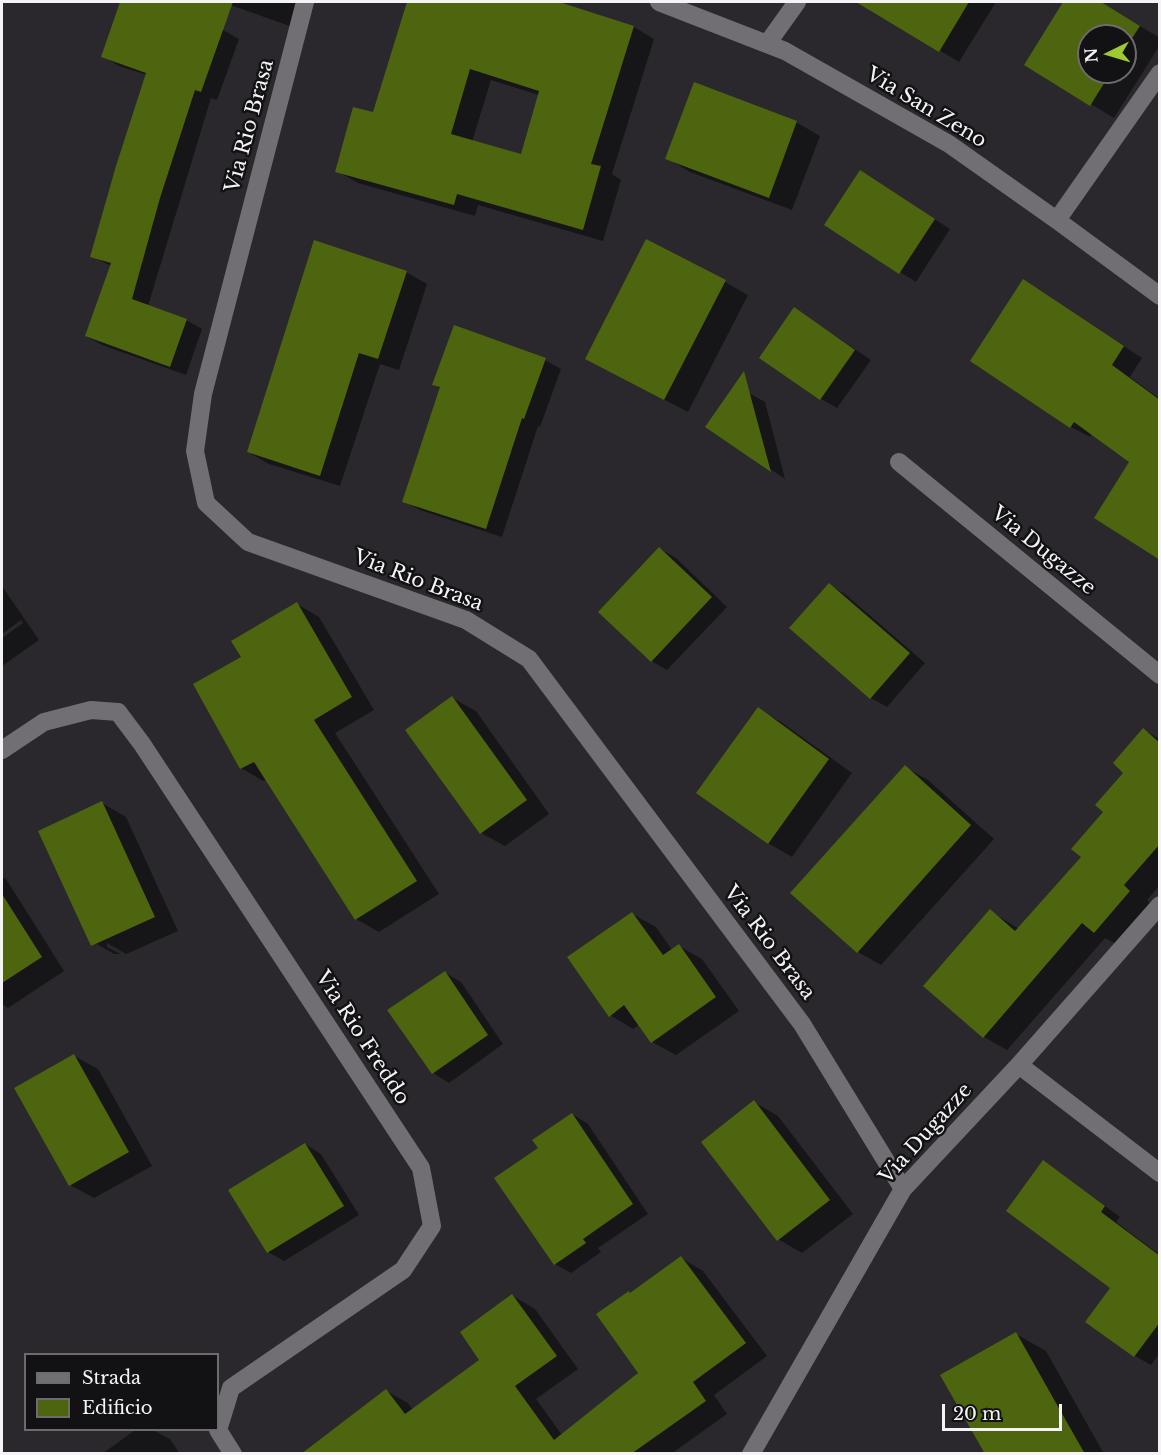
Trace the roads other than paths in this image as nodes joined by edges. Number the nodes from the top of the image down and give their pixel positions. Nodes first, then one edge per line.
1 (305, 2) edge
2 (659, 2) edge
3 (797, 2) edge
4 (766, 44) junction
5 (1160, 73) edge
6 (1057, 220) junction
7 (1160, 296) edge
8 (899, 462) dead end
9 (1160, 675) edge
10 (2, 750) edge
11 (1160, 905) edge
12 (1019, 1065) junction
13 (1160, 1173) edge
14 (903, 1189) junction
15 (219, 1427) edge
16 (219, 1431) edge
17 (233, 1454) edge
18 (751, 1454) edge

1 - 14 street, Via Rio Brasa
2 - 4 street, Via San Zeno
3 - 4 street
4 - 6 street, Via San Zeno
5 - 6 street
6 - 7 street, Via San Zeno
8 - 9 street, Via Dugazze
10 - 15 street, Via Rio Freddo
11 - 12 street, Via Dugazze
12 - 13 street
12 - 14 street, Via Dugazze
14 - 18 street, Via Dugazze
16 - 17 street, Via Rio Freddo

